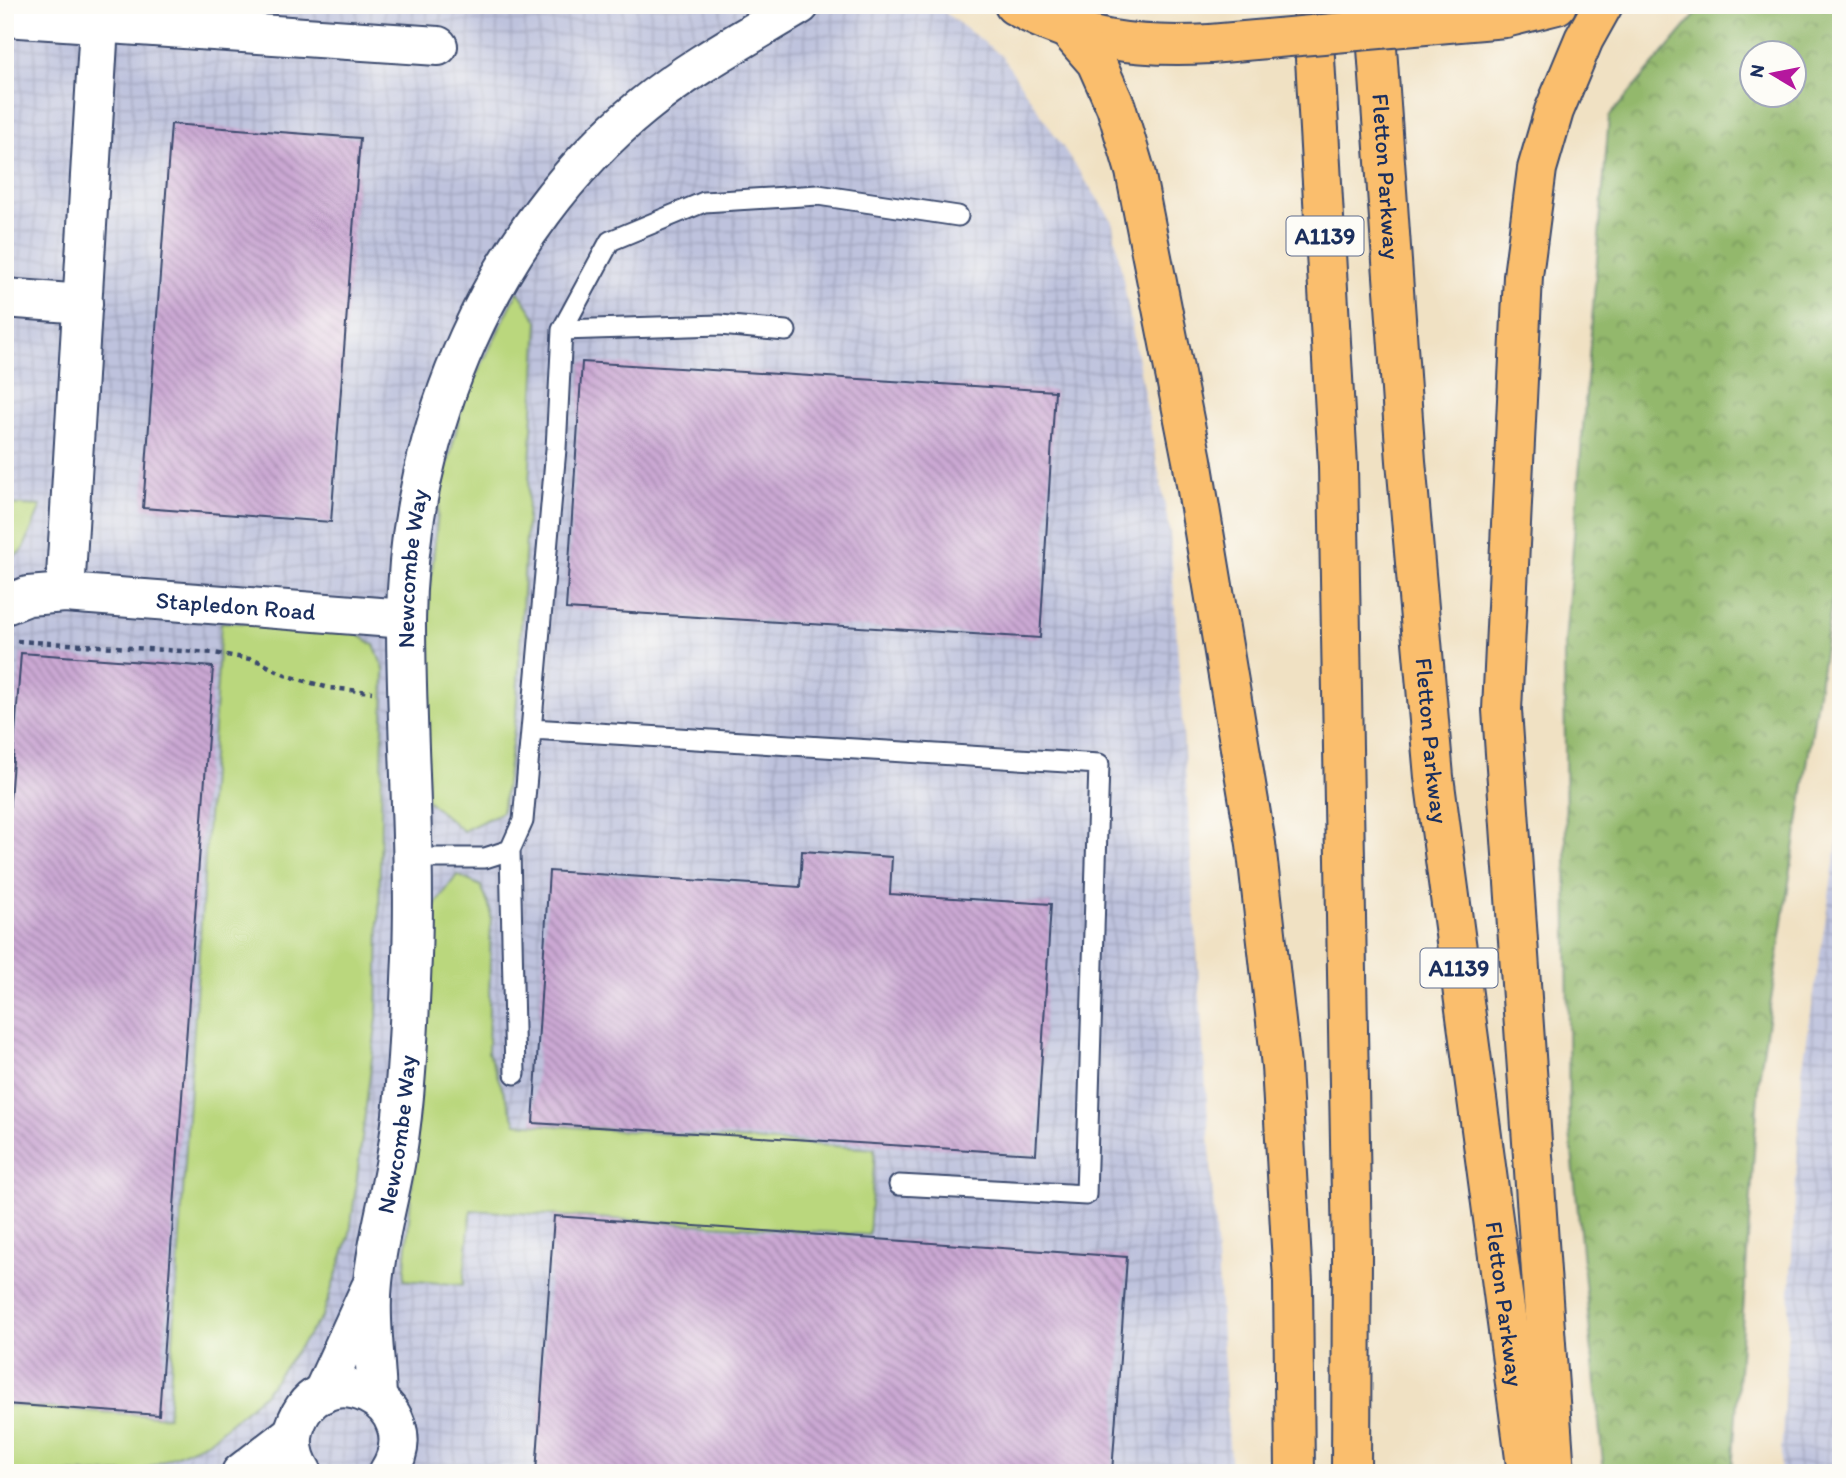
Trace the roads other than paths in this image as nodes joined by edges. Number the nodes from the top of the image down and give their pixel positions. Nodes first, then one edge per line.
1 (800, 5) edge
2 (1014, 5) edge
3 (1312, 5) edge
4 (1374, 5) edge
5 (1557, 5) edge
6 (1603, 5) edge
7 (5, 17) edge
8 (99, 25) junction
9 (1069, 31) junction
10 (438, 46) dead end
11 (958, 216) dead end
12 (5, 298) edge
13 (83, 303) junction
14 (562, 330) junction
15 (786, 331) dead end
16 (65, 593) junction
17 (5, 605) edge
18 (406, 619) junction
19 (531, 729) junction
20 (510, 850) junction
21 (412, 858) junction
22 (514, 1074) dead end
23 (899, 1185) dead end
24 (372, 1284) junction
25 (321, 1394) junction
26 (377, 1398) junction
27 (293, 1433) junction
28 (393, 1457) edge
29 (241, 1473) edge
30 (303, 1473) edge
31 (422, 1473) edge
32 (1294, 1473) edge
33 (1352, 1473) edge
34 (1527, 1473) edge
35 (1555, 1473) edge

1 - 18 street, Newcombe Way
2 - 9 main road
3 - 33 main road, A1139
4 - 34 main road, Fletton Parkway / A1139
5 - 9 main road, bridge
6 - 35 main road
7 - 8 street
8 - 10 street
8 - 13 street
9 - 32 main road
11 - 14 lane
12 - 13 street
13 - 16 street
14 - 15 lane
14 - 19 lane
16 - 17 street, Stapledon Road
16 - 18 street, Stapledon Road
18 - 21 street, Newcombe Way
19 - 20 lane
19 - 23 lane
20 - 21 lane
20 - 22 lane
21 - 24 street, Newcombe Way
24 - 25 street, Newcombe Way
24 - 26 street, Newcombe Way
25 - 26 street
25 - 27 street, Newcombe Way
26 - 28 street
27 - 29 street
27 - 30 street
28 - 31 street

